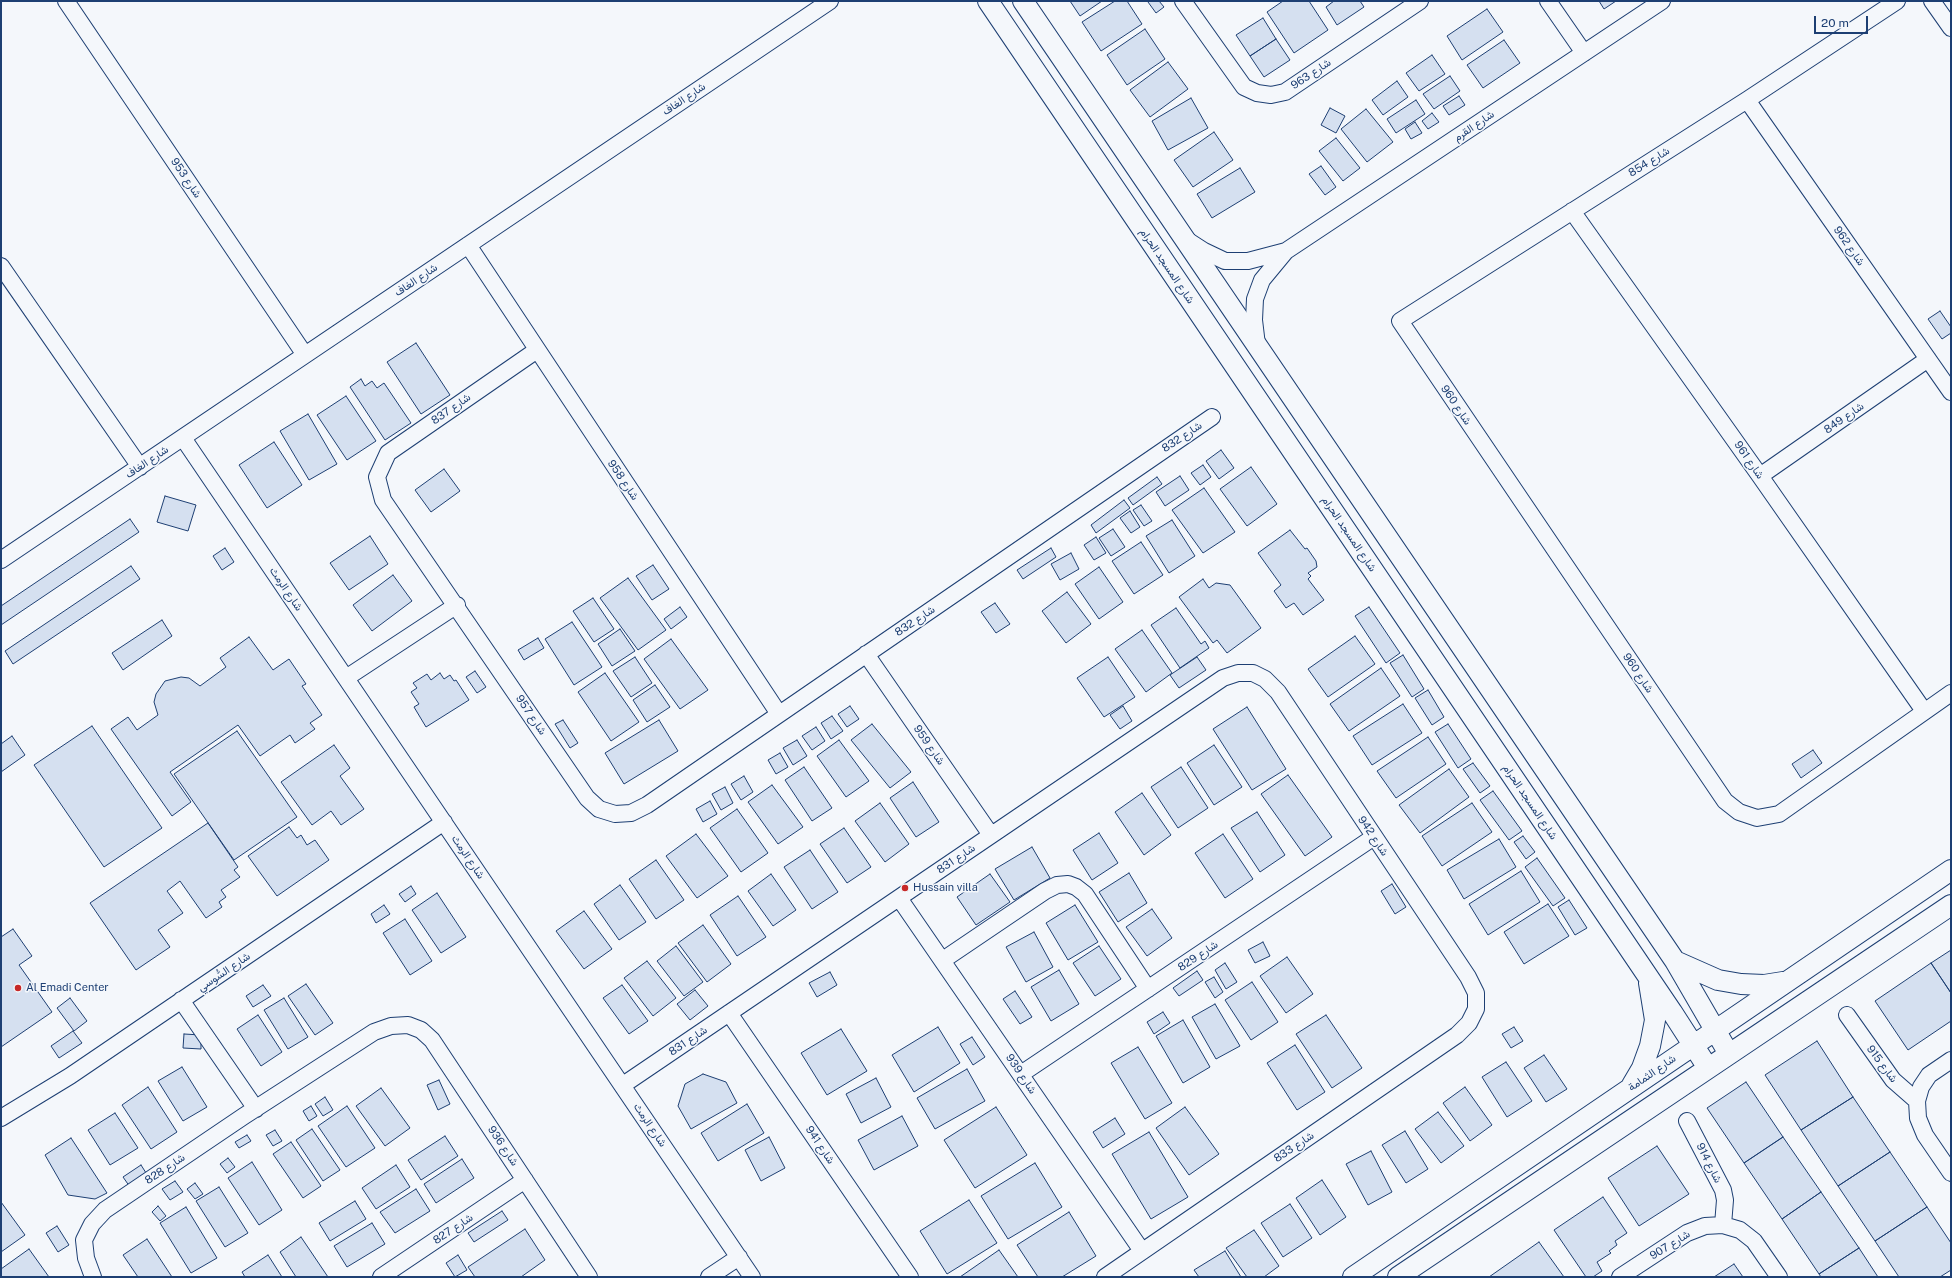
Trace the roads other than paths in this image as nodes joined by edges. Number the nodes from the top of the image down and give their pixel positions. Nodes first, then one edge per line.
1 (830, 1) edge
2 (988, 1) edge
3 (1023, 1) edge
4 (1183, 1) edge
5 (1420, 1) edge
6 (1548, 1) edge
7 (1662, 1) edge
8 (1897, 1) edge
9 (1932, 1) edge
10 (71, 3) edge
11 (1951, 28) edge
12 (1584, 53) junction
13 (1747, 100) junction
14 (1572, 211) junction
15 (1182, 236) junction
16 (468, 246) junction
17 (1286, 251) junction
18 (1, 266) edge
19 (1400, 322) joint
20 (1258, 347) junction
21 (537, 350) junction
22 (305, 355) junction
23 (1928, 359) junction
24 (1951, 392) edge
25 (1212, 417) dead end
26 (183, 438) junction
27 (140, 467) junction
28 (1760, 476) junction
29 (377, 477) joint
30 (1, 560) edge
31 (457, 605) junction
32 (866, 654) junction
33 (1253, 673) joint
34 (346, 678) junction
35 (1951, 693) edge
36 (1924, 711) junction
37 (779, 714) junction
38 (615, 814) joint
39 (444, 822) junction
40 (991, 835) junction
41 (1374, 837) junction
42 (1951, 870) edge
43 (899, 898) junction
44 (1951, 905) edge
45 (943, 960) junction
46 (1675, 961) junction
47 (1648, 977) junction
48 (1787, 981) junction
49 (1148, 990) junction
50 (181, 1000) junction
51 (1476, 1009) joint
52 (729, 1013) junction
53 (1847, 1015) dead end
54 (408, 1025) joint
55 (1714, 1029) junction
56 (1729, 1054) junction
57 (1700, 1056) junction
58 (1951, 1060) edge
59 (1021, 1074) junction
60 (623, 1085) junction
61 (1630, 1088) junction
62 (1917, 1101) junction
63 (256, 1109) junction
64 (1, 1118) edge
65 (1687, 1121) dead end
66 (1951, 1173) edge
67 (526, 1180) junction
68 (1723, 1225) junction
69 (1142, 1251) junction
70 (739, 1257) junction
71 (93, 1277) edge
72 (381, 1277) edge
73 (590, 1277) edge
74 (709, 1277) edge
75 (752, 1277) edge
76 (910, 1277) edge
77 (1104, 1277) edge
78 (1353, 1277) edge
79 (1398, 1277) edge
80 (1620, 1277) edge
81 (1779, 1277) edge

1 - 16 street, شارع الغاف
2 - 47 street, شارع المسجد الحرام
3 - 15 street
4 - 5 street, شارع 963
6 - 12 street
7 - 12 street, شارع القرم
8 - 13 street, شارع 854
9 - 11 street
10 - 22 street, شارع 953
12 - 17 street, شارع القرم
13 - 14 street, شارع 854
13 - 23 street, شارع 962
14 - 19 street, شارع 854
14 - 28 street, شارع 961
15 - 17 street, شارع القرم
15 - 20 street
16 - 21 street, شارع 958
16 - 22 street, شارع الغاف
17 - 20 street, شارع القرم
18 - 27 street
19 - 36 street, شارع 960
20 - 46 street
21 - 29 street, شارع 837
21 - 37 street, شارع 958
22 - 26 street, شارع الغاف
23 - 24 street, شارع 962
23 - 28 street, شارع 849
25 - 32 street, شارع 832
26 - 27 street, شارع الغاف
26 - 34 street, شارع الرمث
27 - 30 street, شارع الغاف
28 - 36 street, شارع 961
29 - 31 street, شارع 957
31 - 34 street
31 - 38 street, شارع 957
32 - 37 street, شارع 832
32 - 40 street, شارع 959
33 - 40 street, شارع 831
33 - 41 street, شارع 942
34 - 39 street, شارع الرمث
35 - 36 street, شارع 960
37 - 38 street, شارع 832
39 - 50 street, شارع السُّوسي
39 - 60 street, شارع الرمث
40 - 43 street, شارع 831
41 - 49 street, شارع 829
41 - 51 street, شارع 942
42 - 48 street
43 - 45 street, شارع 939
43 - 52 street, شارع 831
44 - 56 street, شارع الثمامة
45 - 49 street
45 - 59 street, شارع 939
46 - 48 street
46 - 55 street
47 - 57 street, شارع المسجد الحرام
47 - 61 street
48 - 55 street
49 - 59 street, شارع 829
50 - 63 street
50 - 64 street, شارع السُّوسي
51 - 69 street, شارع 833
52 - 60 street, شارع 831
52 - 76 street, شارع 941
53 - 62 street, شارع 915
54 - 63 street, شارع 828
54 - 67 street, شارع 936
55 - 56 street
55 - 57 street
56 - 57 street, شارع الثمامة
57 - 61 street, شارع الثمامة
57 - 79 street, شارع الثمامة
58 - 62 street
59 - 69 street, شارع 939
60 - 70 street, شارع الرمث
61 - 78 street, شارع الثمامة
62 - 66 street
63 - 71 street, شارع 828
65 - 68 street, شارع 914
67 - 72 street, شارع 827
67 - 73 street, شارع 936
68 - 80 street, شارع 907
68 - 81 street
69 - 77 street, شارع 833
70 - 74 street
70 - 75 street, شارع الرمث

